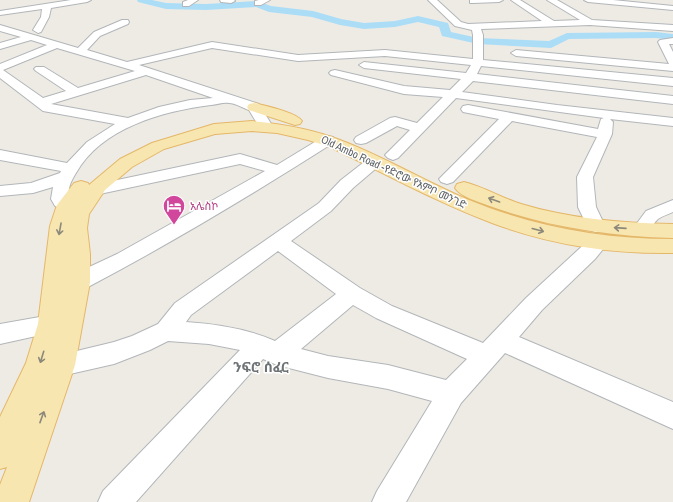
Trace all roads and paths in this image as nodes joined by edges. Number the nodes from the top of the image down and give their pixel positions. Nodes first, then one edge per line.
1 (87, 0) edge
2 (194, 0) edge
3 (266, 0) edge
4 (432, 0) edge
5 (472, 0) edge
6 (499, 0) edge
7 (515, 0) edge
8 (551, 0) edge
9 (588, 0) edge
10 (258, 3) dead end
11 (186, 4) dead end
12 (47, 6) junction
13 (673, 8) edge
14 (483, 9) dead end
15 (569, 10) junction
16 (590, 10) dead end
17 (531, 11) junction
18 (517, 12) dead end
19 (0, 13) edge
20 (446, 13) junction
21 (460, 13) dead end
22 (125, 22) dead end
23 (590, 22) junction
24 (551, 23) junction
25 (475, 26) junction
26 (0, 28) edge
27 (673, 28) edge
28 (34, 34) junction
29 (75, 39) dead end
30 (673, 41) edge
31 (55, 45) junction
32 (0, 46) edge
33 (68, 48) junction
34 (630, 51) dead end
35 (80, 52) junction
36 (508, 52) dead end
37 (545, 55) junction
38 (668, 56) edge
39 (478, 62) junction
40 (638, 64) junction
41 (127, 65) junction
42 (364, 65) dead end
43 (0, 68) edge
44 (673, 68) edge
45 (40, 69) dead end
46 (545, 69) junction
47 (148, 72) junction
48 (0, 73) edge
49 (335, 73) dead end
50 (470, 77) junction
51 (673, 82) edge
52 (528, 84) junction
53 (77, 93) junction
54 (453, 94) junction
55 (230, 100) junction
56 (673, 100) edge
57 (41, 103) junction
58 (442, 104) junction
59 (526, 105) junction
60 (607, 114) junction
61 (253, 116) junction
62 (508, 117) junction
63 (129, 122) junction
64 (673, 122) edge
65 (420, 128) junction
66 (606, 134) junction
67 (328, 140) junction
68 (361, 140) junction
69 (0, 155) edge
70 (394, 155) junction
71 (374, 162) junction
72 (278, 171) junction
73 (68, 172) junction
74 (446, 179) junction
75 (32, 188) junction
76 (95, 190) junction
77 (0, 191) edge
78 (0, 205) edge
79 (67, 205) junction
80 (673, 205) edge
81 (641, 230) junction
82 (673, 231) edge
83 (597, 234) junction
84 (278, 241) junction
85 (673, 246) edge
86 (78, 282) junction
87 (352, 294) junction
88 (50, 324) junction
89 (166, 331) junction
90 (0, 334) edge
91 (494, 348) junction
92 (268, 350) junction
93 (61, 365) junction
94 (451, 394) junction
95 (673, 416) edge
96 (0, 454) edge
97 (10, 502) edge
98 (114, 502) edge
99 (388, 502) edge

1 - 12 street
2 - 11 street
3 - 10 street
4 - 20 street
5 - 6 street
5 - 14 street
7 - 17 street
8 - 15 street
9 - 13 street
12 - 19 street
12 - 28 street
15 - 16 street
15 - 23 street
17 - 18 street
17 - 24 street
20 - 21 street
20 - 25 street
22 - 35 street
23 - 24 street
23 - 27 street
24 - 25 street
25 - 39 street
26 - 28 street
28 - 31 street
28 - 32 street
29 - 33 street
30 - 38 street
31 - 33 street
31 - 43 street
33 - 35 street
34 - 40 street
35 - 41 street
36 - 37 street
37 - 40 street
37 - 46 street
39 - 41 street
39 - 46 street
39 - 50 street
40 - 44 street
41 - 47 street
42 - 50 street
45 - 53 street
46 - 51 street
47 - 53 street
47 - 55 street
48 - 57 street
49 - 54 street
50 - 52 street
50 - 54 street
52 - 56 street
52 - 59 street
53 - 57 street
54 - 58 street
54 - 59 street
55 - 61 street
55 - 63 street
57 - 63 street
58 - 62 street
58 - 65 street
59 - 60 street
60 - 64 street
60 - 66 street
61 - 67 main road, Old Ambo Road -የድሮው የአምቦ መንገድ
61 - 68 main road, Old Ambo Road -የድሮው የአምቦ መንገድ
61 - 76 main road, Old Ambo Road -የድሮው የአምቦ መንገድ
61 - 79 main road, Old Ambo Road -የድሮው የአምቦ መንገድ
62 - 66 street
62 - 74 street
63 - 73 street
65 - 68 street
65 - 70 street
66 - 83 street
67 - 71 main road, Old Ambo Road -የድሮው የአምቦ መንገድ
67 - 72 street
68 - 70 main road, Old Ambo Road -የድሮው የአምቦ መንገድ
69 - 73 street
70 - 74 main road, Old Ambo Road -የድሮው የአምቦ መንገድ
71 -> 83 main road, Old Ambo Road -የድሮው የአምቦ መንገድ
71 - 84 street
72 - 76 street
72 - 86 street
73 - 75 street
73 - 79 street
83 -> 74 main road, Old Ambo Road -የድሮው የአምቦ መንገድ
75 - 77 street
75 - 78 street
76 - 86 main road, Old Ambo Road -የድሮው የአምቦ መንገድ
79 -> 88 main road, Old Ambo Road -የድሮው የአምቦ መንገድ
80 - 81 street
81 - 82 main road, Old Ambo Road -የድሮው የአምቦ መንገድ
81 -> 83 main road, Old Ambo Road -የድሮው የአምቦ መንገድ
83 - 85 main road, Old Ambo Road -የድሮው የአምቦ መንገድ
83 - 91 street
84 - 87 street
84 - 89 street
86 - 93 main road, Old Ambo Road -የድሮው የአምቦ መንገድ
87 - 91 street
87 - 92 street
88 - 90 street
88 -> 96 main road, Old Ambo Road -የድሮው የአምቦ መንገድ
89 - 92 street
89 - 93 street
91 - 94 street
91 - 95 street
92 - 94 street
92 - 98 street
97 -> 93 main road, Old Ambo Road -የድሮው የአምቦ መንገድ
94 - 99 street

